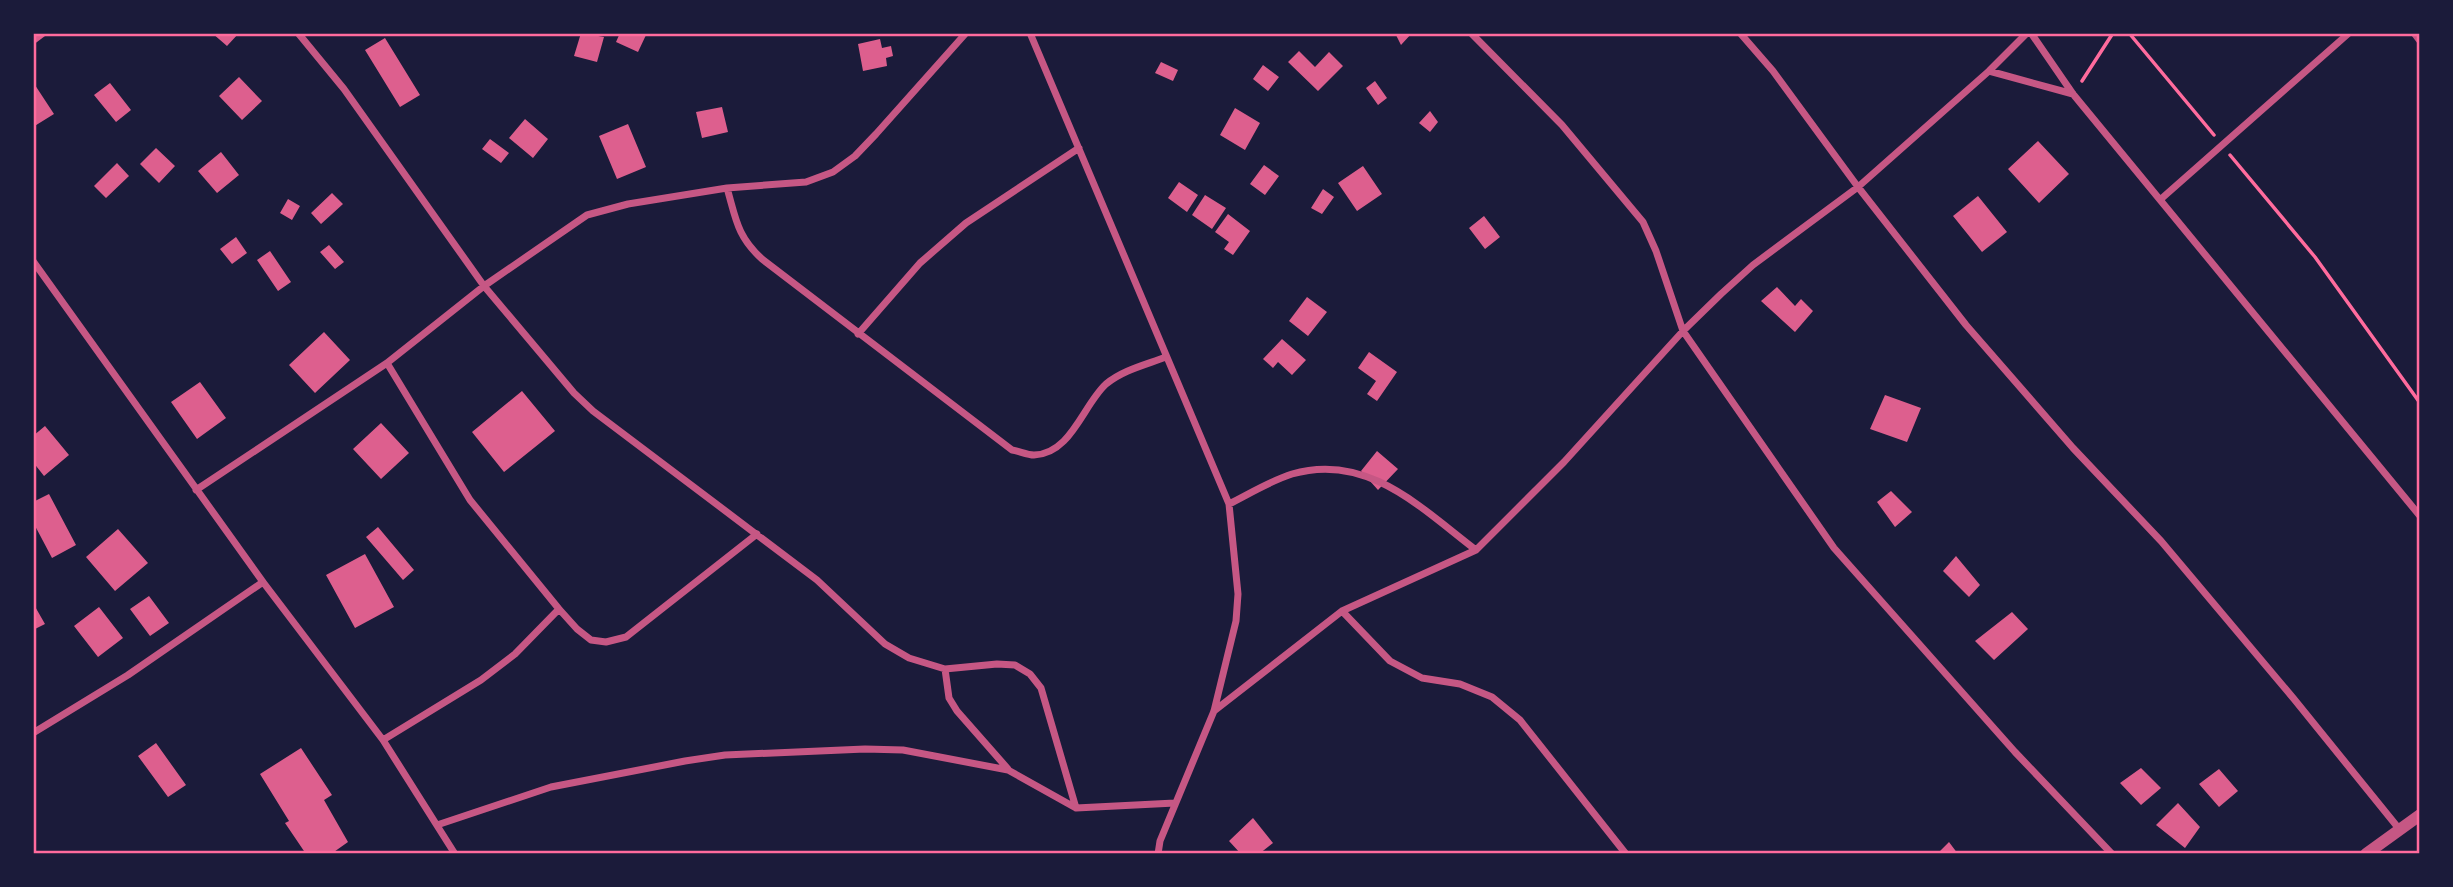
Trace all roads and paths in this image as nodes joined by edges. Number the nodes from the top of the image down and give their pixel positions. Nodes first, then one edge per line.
1 (298, 33) edge
2 (966, 33) edge
3 (1030, 33) edge
4 (1471, 33) edge
5 (1740, 33) edge
6 (2029, 33) edge
7 (2113, 33) edge
8 (2129, 33) edge
9 (2348, 33) edge
10 (2414, 33) edge
11 (2420, 41) edge
12 (1989, 71) junction
13 (2073, 94) junction
14 (2218, 140) dead end
15 (1079, 148) junction
16 (2226, 150) dead end
17 (1858, 187) junction
18 (727, 188) junction
19 (2161, 199) junction
20 (33, 261) edge
21 (484, 286) junction
22 (1683, 331) junction
23 (858, 334) junction
24 (1166, 357) junction
25 (387, 363) junction
26 (2420, 404) edge
27 (196, 490) junction
28 (1229, 504) junction
29 (2420, 516) edge
30 (757, 534) junction
31 (1476, 550) junction
32 (263, 582) junction
33 (559, 609) junction
34 (1342, 611) junction
35 (945, 669) junction
36 (1214, 711) junction
37 (33, 733) edge
38 (383, 740) junction
39 (1008, 770) junction
40 (1175, 803) junction
41 (1076, 808) junction
42 (2420, 816) edge
43 (437, 825) junction
44 (2400, 830) junction
45 (455, 854) edge
46 (1158, 854) edge
47 (1626, 854) edge
48 (2112, 854) edge
49 (2366, 854) edge

1 - 21 street
2 - 18 street
3 - 15 street
4 - 22 street
5 - 17 street
6 - 12 street
6 - 13 street
7 - 13 path
8 - 14 path
9 - 19 street
10 - 11 street
12 - 13 street
12 - 17 street
13 - 19 street
15 - 23 street
15 - 24 street
16 - 26 path
17 - 22 street
17 - 44 street
18 - 21 street
18 - 23 street
19 - 29 street
20 - 27 street
21 - 25 street
21 - 30 street
22 - 31 street
22 - 48 street
23 - 24 street
24 - 28 street
25 - 27 street
25 - 33 street
27 - 32 street
28 - 31 street
28 - 36 street
30 - 33 street
30 - 35 street
31 - 34 street
32 - 37 street
32 - 38 street
33 - 38 street
34 - 36 street
34 - 47 street
35 - 39 street
35 - 41 street
36 - 40 street
38 - 43 street
39 - 41 street
39 - 43 street
40 - 41 street
40 - 46 street
42 - 44 street
43 - 45 street
44 - 49 street

